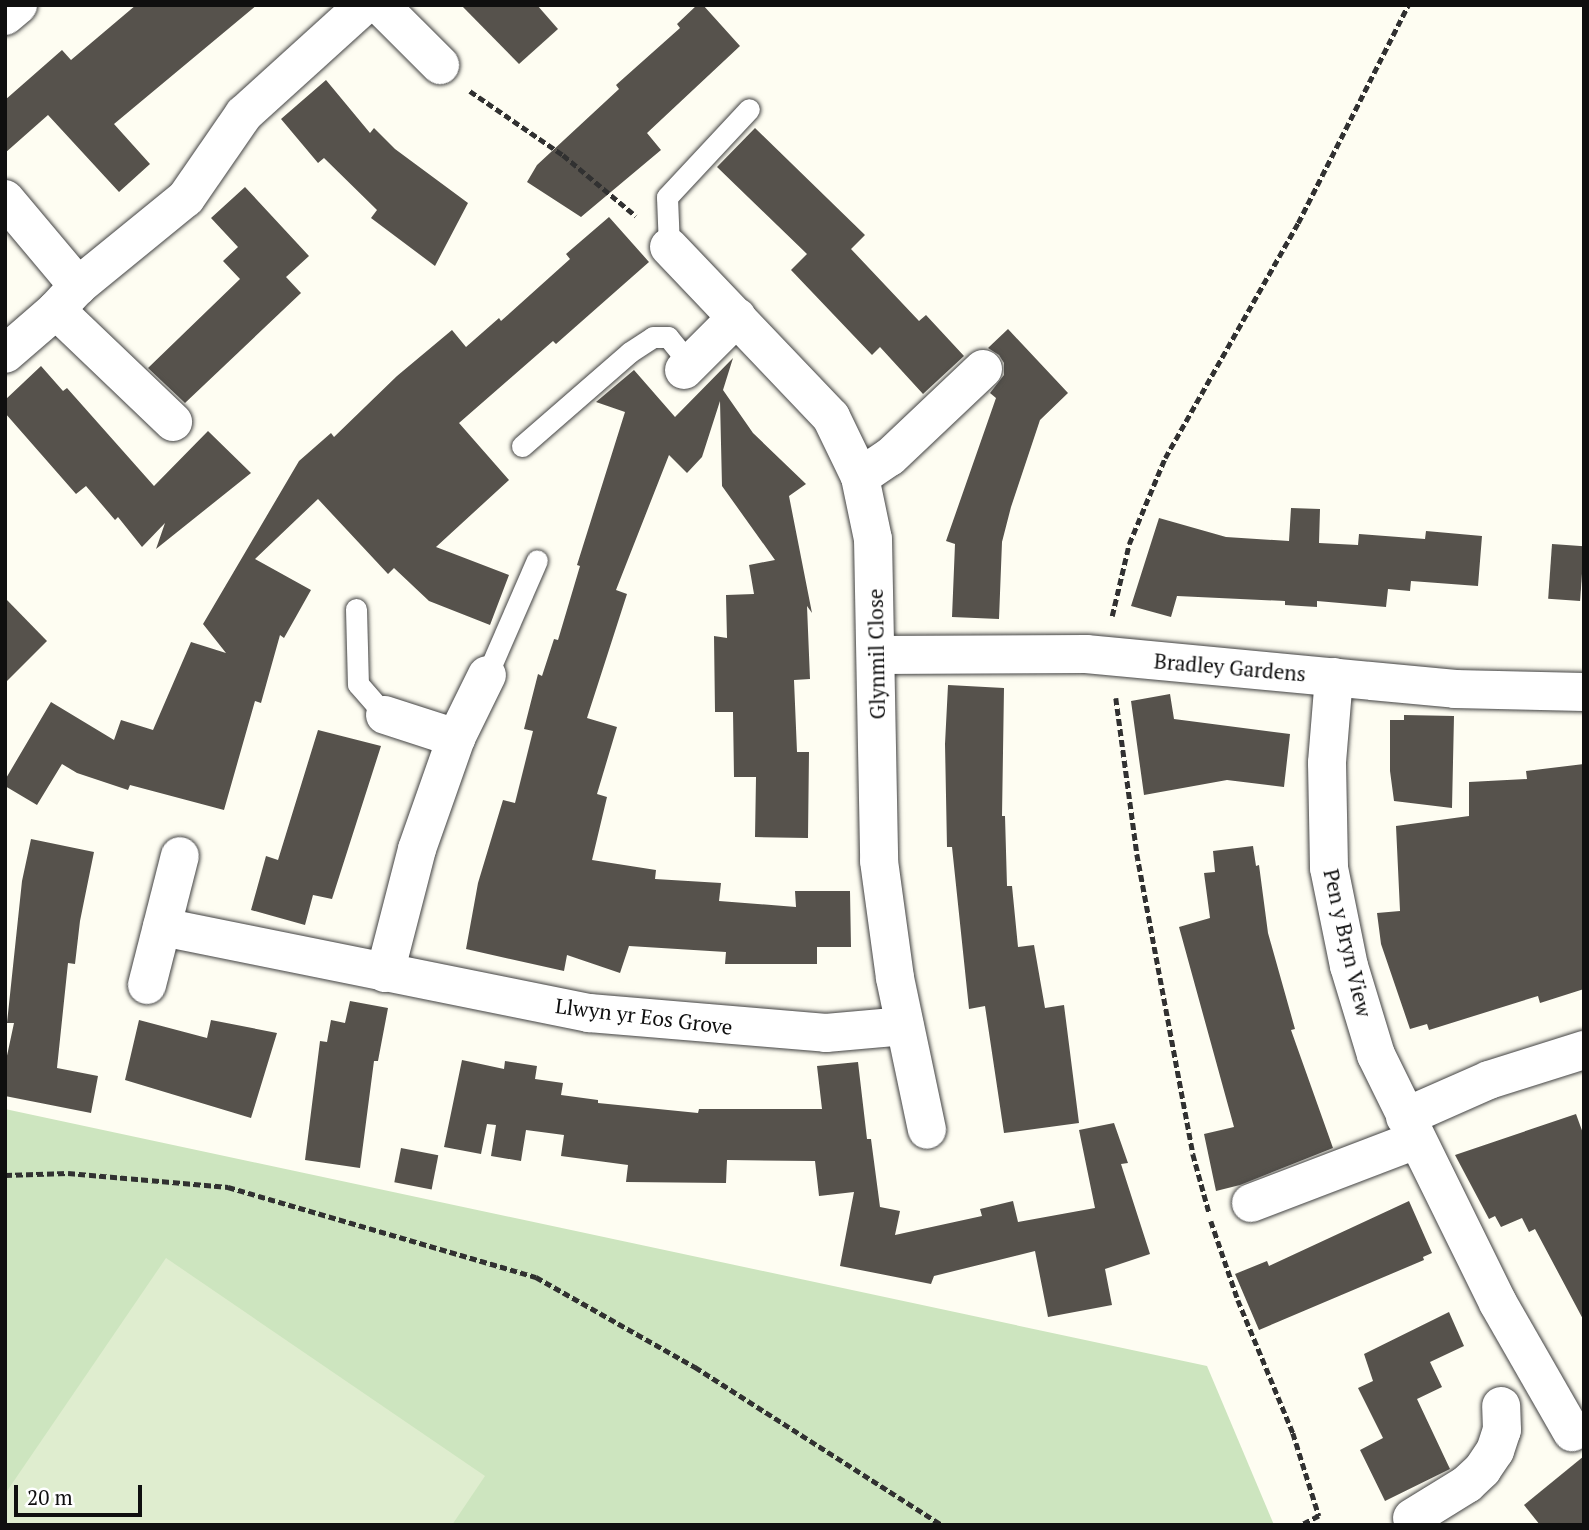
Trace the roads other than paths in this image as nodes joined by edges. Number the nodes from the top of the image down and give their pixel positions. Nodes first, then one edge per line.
1 (18, 5) edge
2 (364, 5) edge
3 (380, 5) edge
4 (5, 16) edge
5 (440, 65) road end
6 (749, 109) dead end
7 (5, 199) edge
8 (669, 247) joint
9 (67, 298) junction
10 (737, 317) junction
11 (5, 354) edge
12 (687, 367) joint
13 (983, 369) dead end
14 (173, 422) dead end
15 (522, 446) dead end
16 (860, 477) junction
17 (537, 560) dead end
18 (356, 609) dead end
19 (877, 655) junction
20 (487, 675) joint
21 (1334, 677) junction
22 (1584, 692) edge
23 (385, 715) joint
24 (456, 738) junction
25 (180, 856) dead end
26 (162, 927) junction
27 (385, 973) junction
28 (147, 985) dead end
29 (905, 1026) junction
30 (1584, 1051) edge
31 (1410, 1128) junction
32 (926, 1130) dead end
33 (1251, 1203) dead end
34 (1543, 1381) junction
35 (1572, 1432) dead end
36 (1412, 1518) dead end

1 - 4 street
2 - 9 street
3 - 5 street
6 - 8 lane
7 - 9 street
8 - 10 street, Glynmil Close
9 - 11 street
9 - 14 street
10 - 12 street
10 - 16 street, Glynmil Close
12 - 15 lane
13 - 16 street
16 - 19 street, Glynmil Close
17 - 20 lane
18 - 23 lane
19 - 21 street, Bradley Gardens
19 - 29 street, Glynmil Close
20 - 24 street
21 - 22 street, Bradley Gardens
21 - 31 street, Pen y Bryn View
23 - 24 street
24 - 27 street
25 - 26 street
26 - 27 street, Llwyn yr Eos Grove
26 - 28 street
27 - 29 street, Llwyn yr Eos Grove
29 - 32 street, Glynmil Close
30 - 31 street
31 - 33 street
31 - 34 street, Pen y Bryn View
34 - 35 street, Pen y Bryn View
34 - 36 street

